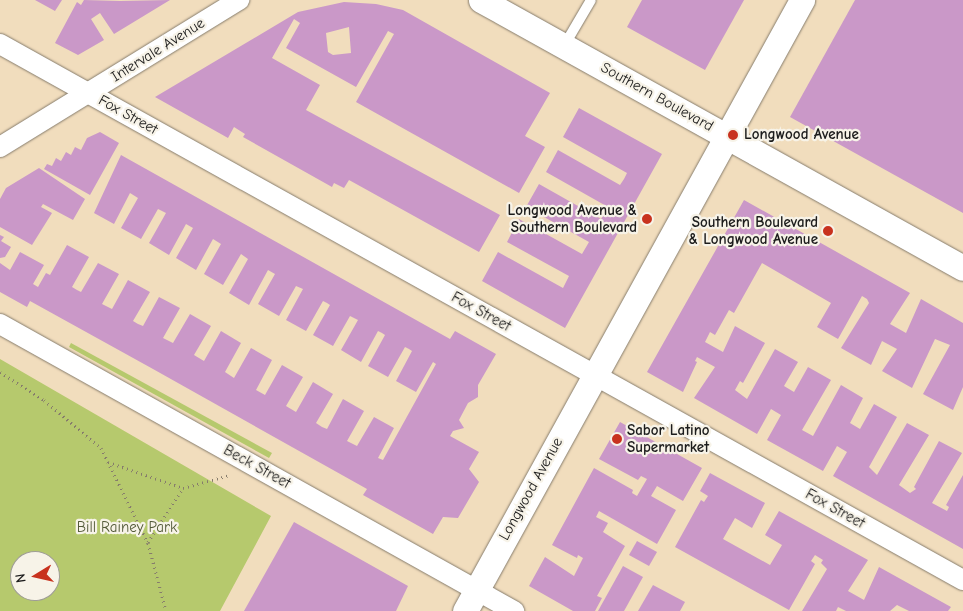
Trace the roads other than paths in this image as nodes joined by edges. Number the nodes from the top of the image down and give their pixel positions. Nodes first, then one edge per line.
1 (239, 0) edge
2 (482, 0) edge
3 (591, 0) edge
4 (802, 0) edge
5 (0, 44) edge
6 (564, 46) junction
7 (89, 93) junction
8 (727, 136) junction
9 (0, 147) edge
10 (963, 268) edge
11 (0, 324) edge
12 (595, 375) junction
13 (963, 580) edge
14 (470, 600) edge
15 (514, 611) edge

1 - 7 street, Intervale Avenue
2 - 6 street, Southern Boulevard
3 - 6 lane
4 - 8 street, Longwood Avenue
5 - 7 street, Fox Street
6 - 8 street, Southern Boulevard
7 - 9 street, Intervale Avenue
7 - 12 street, Fox Street
8 - 10 street, Southern Boulevard
8 - 12 street, Longwood Avenue
11 - 14 street, Beck Street
12 - 13 street, Fox Street
12 - 14 street, Longwood Avenue
14 - 15 street, Beck Street

